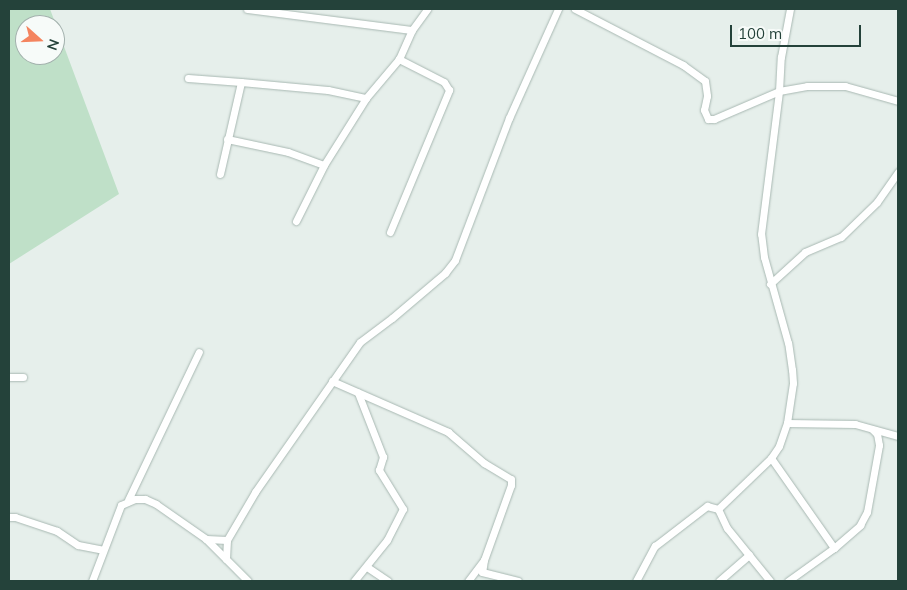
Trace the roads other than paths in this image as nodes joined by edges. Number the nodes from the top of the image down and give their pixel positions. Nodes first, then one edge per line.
1 (247, 9) edge
2 (427, 9) edge
3 (558, 9) edge
4 (576, 9) edge
5 (790, 9) edge
6 (412, 30) junction
7 (399, 59) junction
8 (188, 78) dead end
9 (241, 82) junction
10 (779, 90) junction
11 (366, 98) junction
12 (898, 101) edge
13 (227, 138) junction
14 (324, 164) junction
15 (898, 172) edge
16 (220, 174) dead end
17 (296, 221) dead end
18 (390, 232) dead end
19 (770, 284) junction
20 (199, 352) dead end
21 (9, 377) edge
22 (23, 377) dead end
23 (332, 381) junction
24 (358, 393) junction
25 (787, 423) junction
26 (873, 430) junction
27 (898, 436) edge
28 (771, 458) junction
29 (128, 500) junction
30 (718, 509) junction
31 (9, 518) edge
32 (206, 539) junction
33 (227, 540) junction
34 (834, 548) junction
35 (103, 550) junction
36 (749, 555) junction
37 (226, 559) junction
38 (484, 560) junction
39 (367, 567) junction
40 (92, 581) edge
41 (248, 581) edge
42 (354, 581) edge
43 (388, 581) edge
44 (468, 581) edge
45 (518, 581) edge
46 (636, 581) edge
47 (719, 581) edge
48 (770, 581) edge
49 (788, 581) edge

1 - 6 street
2 - 6 street
3 - 23 street
4 - 10 street
5 - 10 street
6 - 7 street
7 - 11 street
7 - 18 street
8 - 9 street
9 - 11 street
9 - 13 street
10 - 12 street
10 - 19 street
11 - 14 street
13 - 14 street
13 - 16 street
14 - 17 street
15 - 19 street
19 - 25 street
20 - 29 street
21 - 22 street
23 - 24 street
23 - 33 street
24 - 38 street
24 - 39 street
25 - 26 street
25 - 28 street
26 - 27 street
26 - 34 street
28 - 30 street
28 - 34 street
29 - 32 street
29 - 35 street
30 - 36 street
30 - 46 street
31 - 35 street
32 - 33 street
32 - 37 street
33 - 37 street
34 - 49 street
35 - 40 street
36 - 47 street
36 - 48 street
37 - 41 street
38 - 44 street
38 - 45 street
39 - 42 street
39 - 43 street

